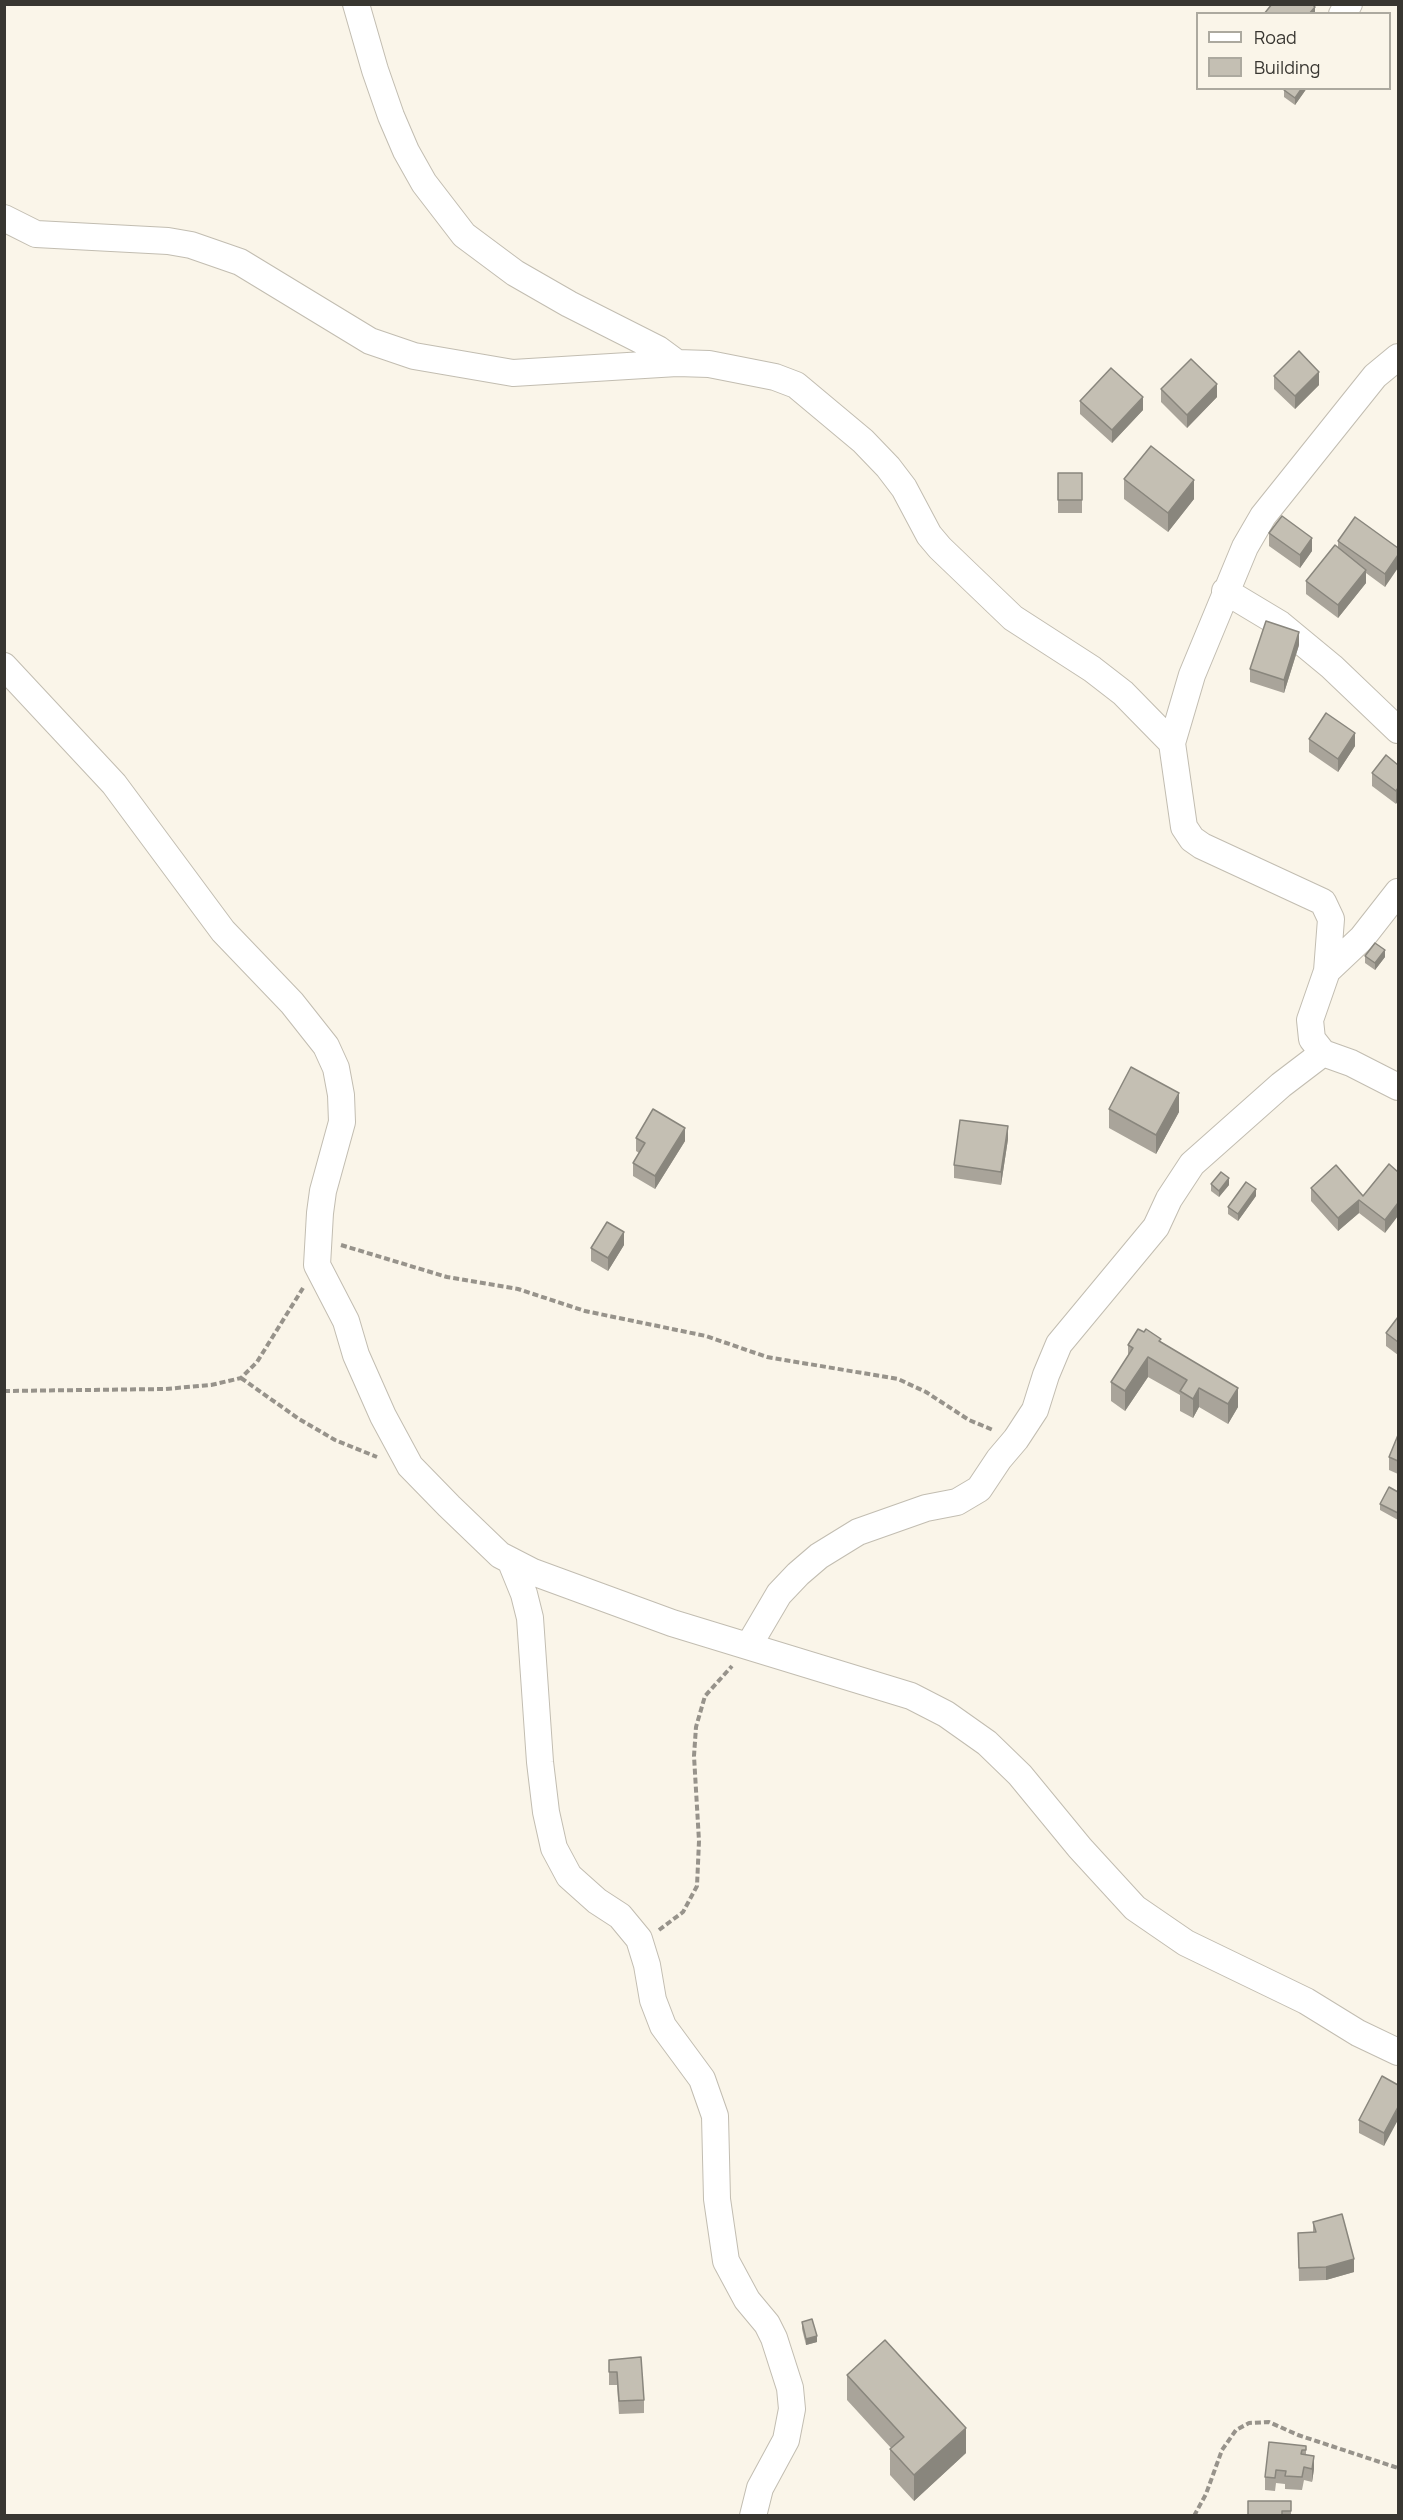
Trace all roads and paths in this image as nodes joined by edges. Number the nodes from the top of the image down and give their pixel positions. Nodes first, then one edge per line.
1 (356, 4) edge
2 (4, 218) edge
3 (1398, 357) edge
4 (677, 363) junction
5 (1225, 591) junction
6 (4, 666) edge
7 (1398, 730) edge
8 (1172, 743) junction
9 (1398, 892) edge
10 (1327, 971) junction
11 (1323, 1053) junction
12 (1398, 1087) edge
13 (317, 1265) junction
14 (241, 1378) junction
15 (4, 1391) edge
16 (1016, 1439) junction
17 (410, 1466) junction
18 (511, 1562) junction
19 (748, 1645) junction
20 (639, 1939) junction
21 (1398, 2052) edge
22 (1398, 2468) edge
23 (753, 2516) edge
24 (1194, 2516) edge

1 - 4 street
2 - 4 street
3 - 5 street
4 - 8 street
5 - 7 street
5 - 8 street
6 - 13 street
8 - 10 street
9 - 10 street
10 - 11 street
11 - 12 street
11 - 16 street
13 - 14 path
13 - 16 path
13 - 17 street
14 - 15 path
14 - 17 path
16 - 19 street
17 - 18 street
18 - 19 street
18 - 20 street
19 - 20 path
19 - 21 street
20 - 23 street
22 - 24 path

